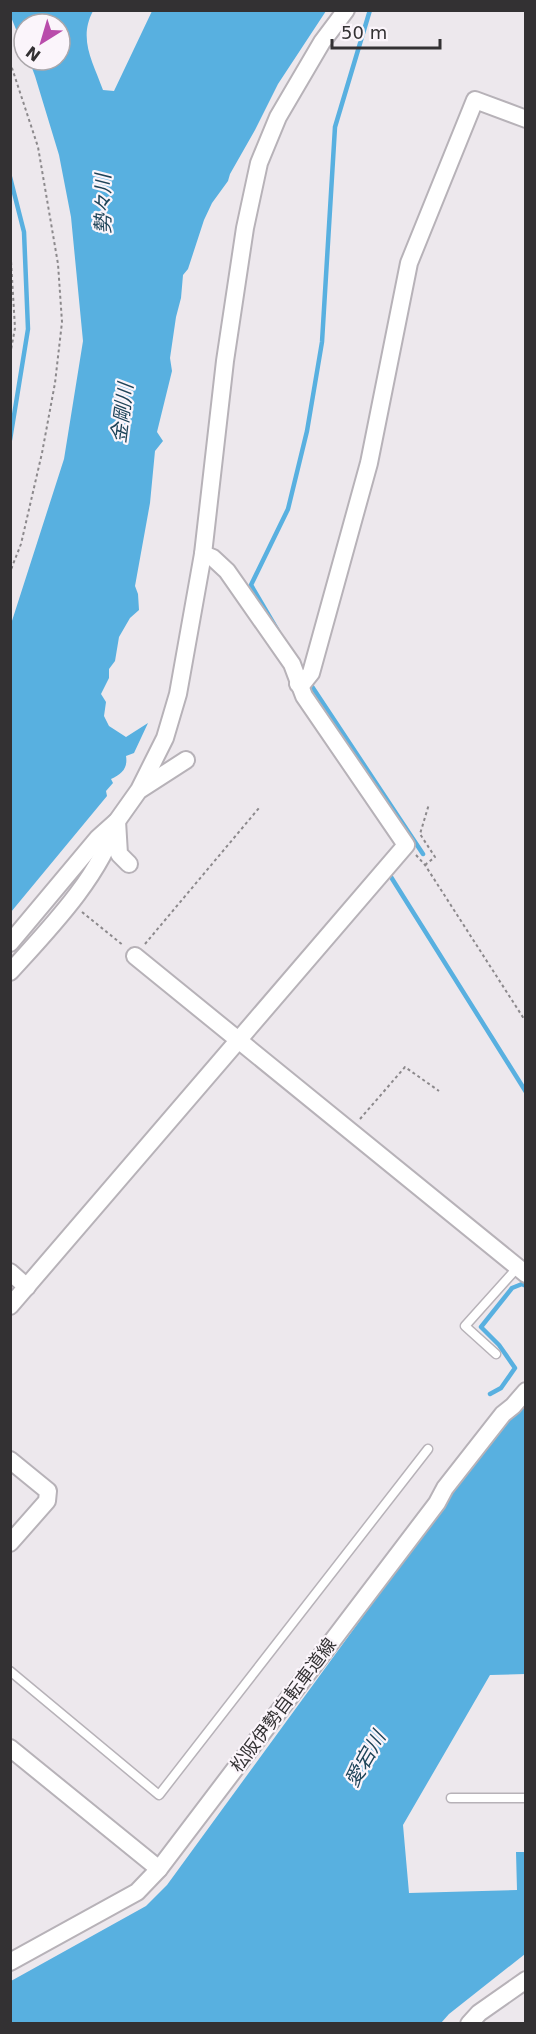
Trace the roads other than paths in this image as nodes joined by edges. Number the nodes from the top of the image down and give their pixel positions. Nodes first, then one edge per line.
1 (346, 10) edge
2 (525, 120) edge
3 (203, 554) junction
4 (304, 680) junction
5 (186, 760) dead end
6 (139, 790) junction
7 (117, 821) junction
8 (129, 864) dead end
9 (10, 943) edge
10 (135, 956) road end
11 (10, 972) edge
12 (239, 1041) junction
13 (521, 1271) edge
14 (10, 1272) edge
15 (27, 1287) junction
16 (10, 1306) edge
17 (496, 1354) dead end
18 (525, 1391) edge
19 (428, 1449) dead end
20 (10, 1460) edge
21 (10, 1543) edge
22 (10, 1671) edge
23 (10, 1748) edge
24 (451, 1798) dead end
25 (525, 1798) edge
26 (159, 1869) junction
27 (10, 1962) edge
28 (525, 1980) edge
29 (469, 2024) edge

1 - 3 street
2 - 4 street
3 - 4 street
3 - 6 street
4 - 12 street
5 - 6 street
6 - 7 street
7 - 8 street
7 - 9 street
7 - 11 street
10 - 12 street
12 - 13 street
12 - 15 street
13 - 17 lane
14 - 15 street
15 - 16 street
18 - 26 street, 松阪伊勢自転車道線
19 - 22 lane
20 - 21 street
23 - 26 street
24 - 25 lane
26 - 27 street, 松阪伊勢自転車道線
28 - 29 street

